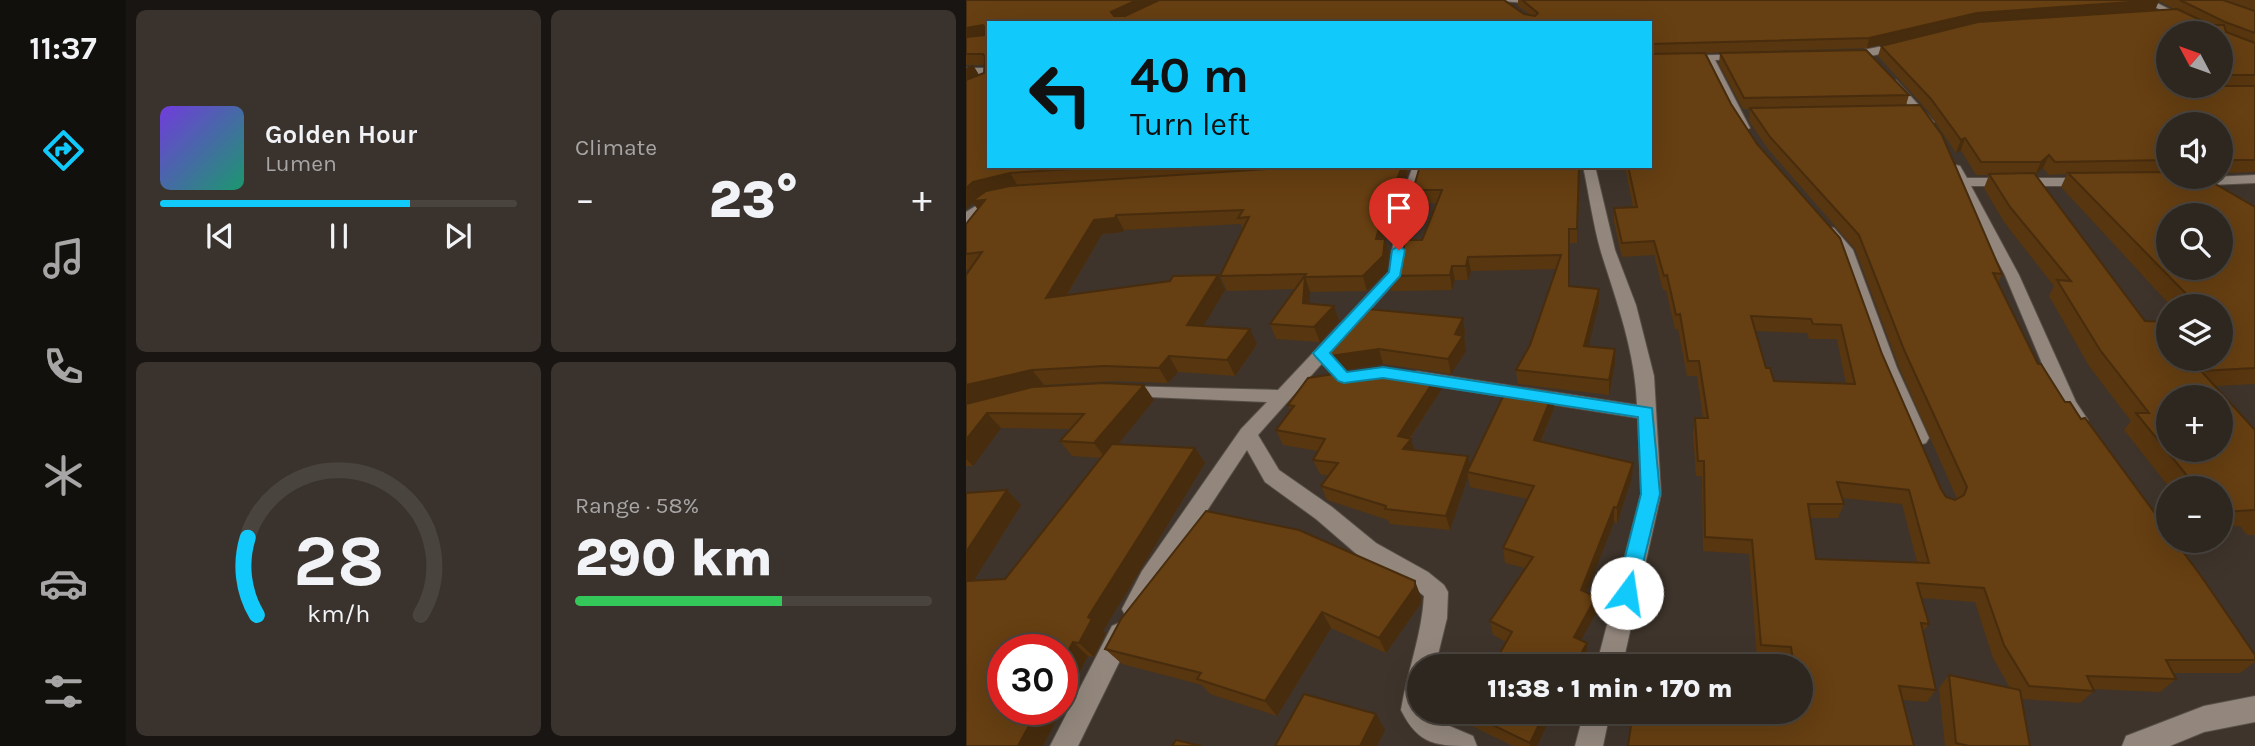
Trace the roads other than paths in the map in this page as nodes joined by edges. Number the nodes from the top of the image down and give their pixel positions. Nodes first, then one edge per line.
1 (2145, 0) edge
2 (1544, 2) edge
3 (1507, 3) edge
4 (2170, 14) junction
5 (2157, 15) edge
6 (2186, 21) edge
7 (1908, 44) edge
8 (1841, 54) edge
9 (1867, 54) junction
10 (1751, 56) edge
11 (1709, 57) junction
12 (1652, 60) edge
13 (966, 71) edge
14 (987, 71) edge
15 (1755, 144) edge
16 (1418, 168) edge
17 (1589, 168) edge
18 (2255, 179) edge
19 (1961, 182) junction
20 (2096, 182) edge
21 (1008, 195) edge
22 (2212, 196) edge
23 (966, 219) edge
24 (1820, 220) edge
25 (1321, 353) junction
26 (1336, 369) edge
27 (1395, 374) edge
28 (1322, 382) edge
29 (1102, 391) edge
30 (1285, 392) junction
31 (1646, 412) junction
32 (1248, 434) junction
33 (2091, 437) edge
34 (1925, 454) edge
35 (1425, 654) edge
36 (1611, 654) edge
37 (2255, 709) edge
38 (1424, 724) edge
39 (1594, 724) edge
40 (1064, 746) edge
41 (1463, 746) edge
42 (1589, 746) edge
43 (2136, 746) edge

1 - 4 street
2 - 3 street
4 - 5 street
4 - 6 street
7 - 9 street
8 - 9 street
9 - 19 street
10 - 11 street
11 - 12 street
11 - 15 street
13 - 14 street
16 - 25 street
17 - 31 street
18 - 22 street
19 - 20 street
19 - 33 street
21 - 23 street
24 - 34 street
25 - 26 street
25 - 30 street
27 - 31 street
28 - 30 street
29 - 30 street
30 - 32 street
31 - 36 street
32 - 35 street
32 - 40 street
37 - 43 street
38 - 41 street
39 - 42 street

